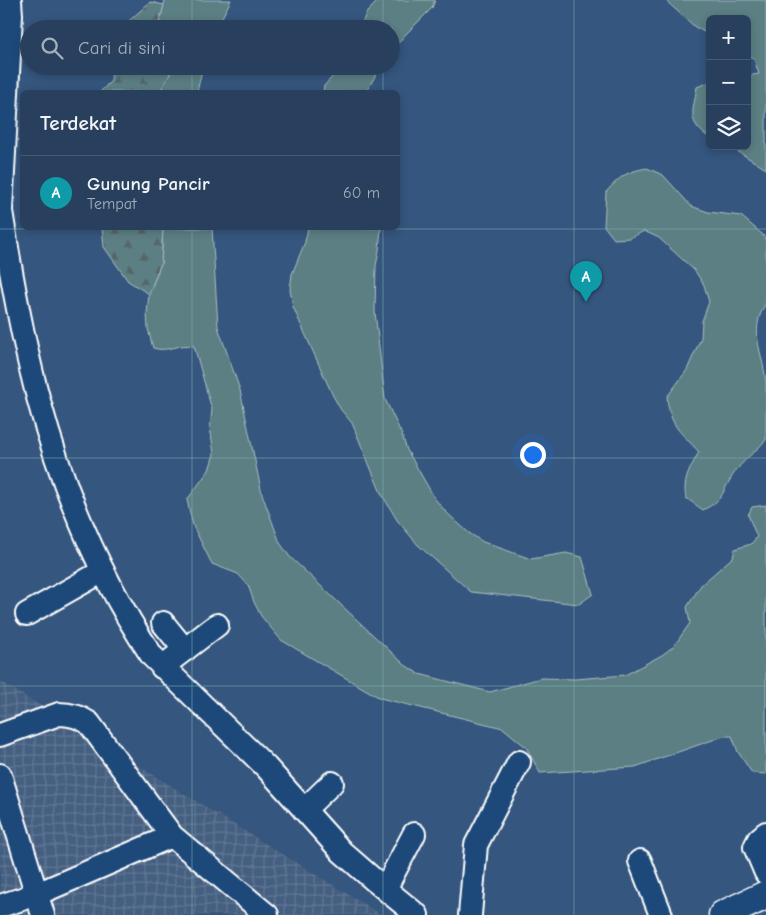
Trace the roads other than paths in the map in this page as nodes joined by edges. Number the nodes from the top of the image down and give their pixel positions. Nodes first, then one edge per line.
1 (10, 0) edge
2 (3, 242) edge
3 (103, 571) junction
4 (27, 614) dead end
5 (164, 623) dead end
6 (217, 625) dead end
7 (185, 650) junction
8 (162, 667) junction
9 (0, 735) edge
10 (519, 762) dead end
11 (0, 775) edge
12 (332, 783) dead end
13 (304, 810) junction
14 (414, 834) dead end
15 (766, 834) edge
16 (172, 836) junction
17 (640, 861) dead end
18 (766, 873) edge
19 (385, 889) junction
20 (766, 894) edge
21 (40, 905) edge
22 (0, 906) edge
23 (267, 915) edge
24 (417, 915) edge
25 (470, 915) edge
26 (661, 915) edge
27 (723, 915) edge

1 - 2 street
2 - 3 street
3 - 4 street
3 - 8 street
5 - 7 street
6 - 7 street
7 - 8 street
8 - 13 street
9 - 16 street
10 - 25 street
11 - 21 street
12 - 13 street
13 - 19 street
14 - 19 street
15 - 18 street
16 - 21 street
16 - 23 street
17 - 26 street
19 - 24 street
20 - 27 main road
21 - 22 street

